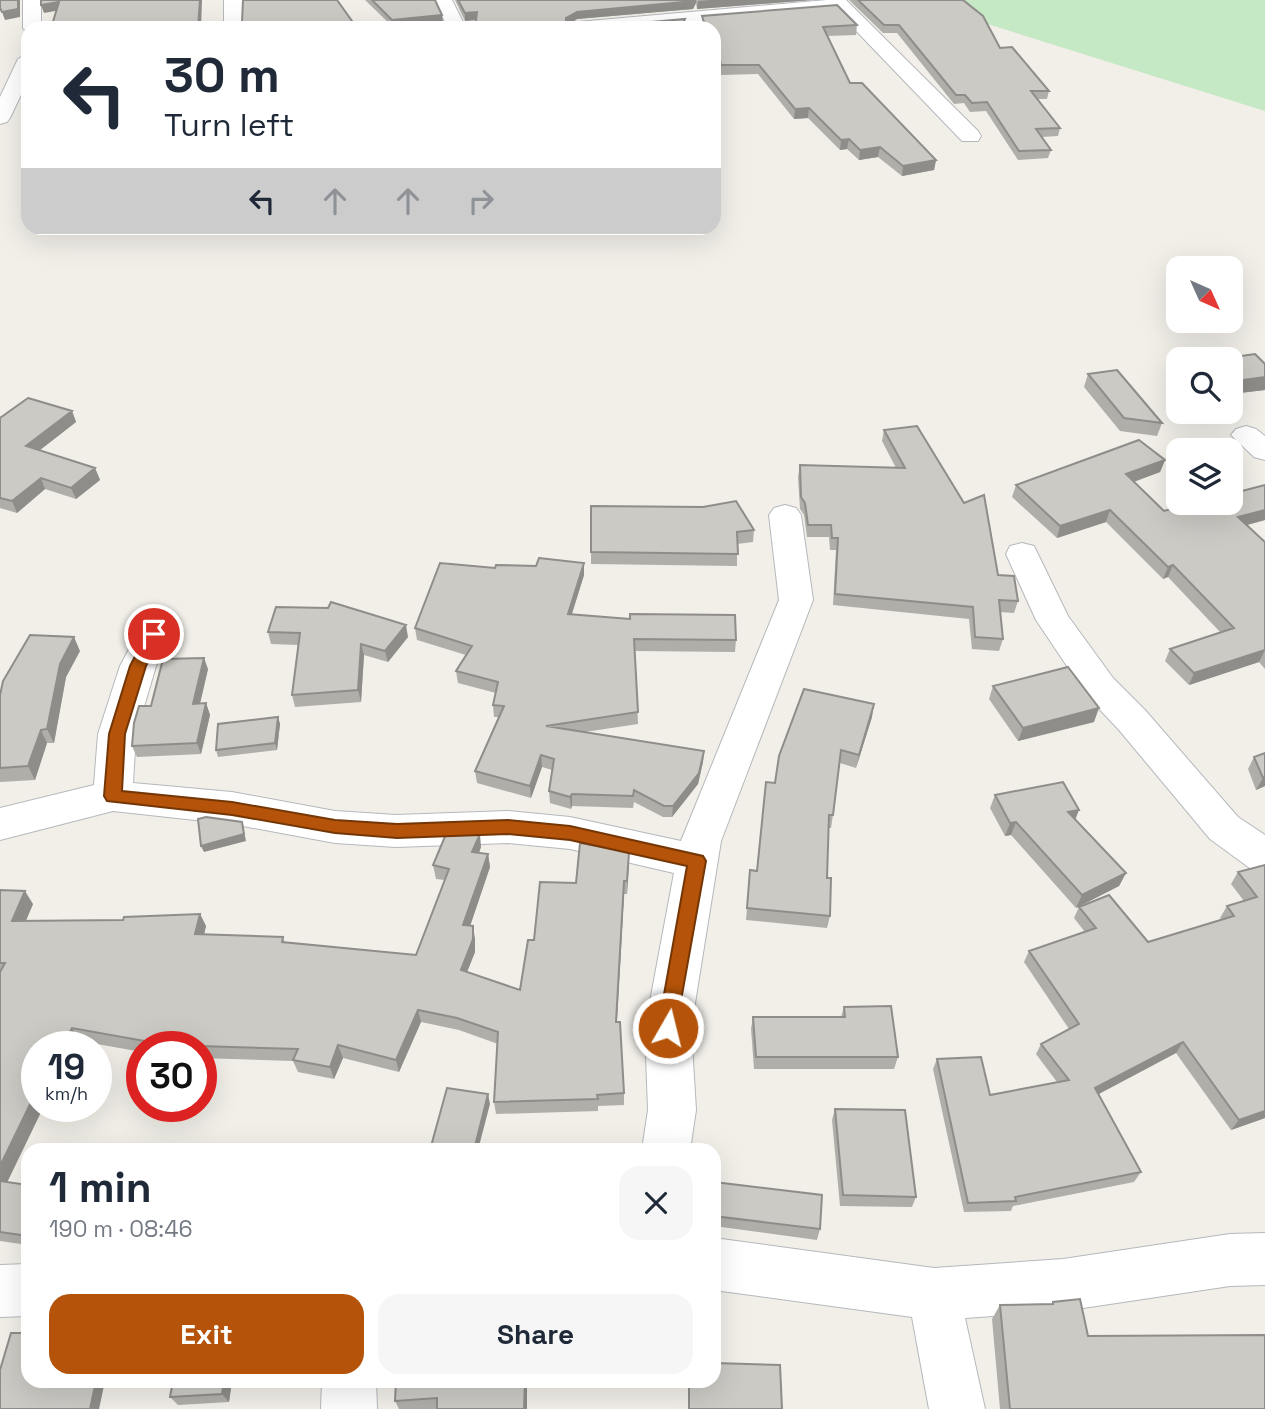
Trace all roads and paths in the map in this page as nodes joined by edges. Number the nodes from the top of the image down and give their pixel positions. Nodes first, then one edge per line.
1 (32, 0) edge
2 (233, 0) edge
3 (443, 0) edge
4 (838, 3) edge
5 (649, 20) edge
6 (32, 21) edge
7 (233, 21) edge
8 (454, 21) edge
9 (21, 59) edge
10 (0, 118) edge
11 (970, 136) dead end
12 (785, 515) dead end
13 (1022, 554) dead end
14 (154, 634) dead end
15 (113, 796) junction
16 (0, 824) edge
17 (1265, 857) edge
18 (697, 861) junction
19 (667, 1143) edge
20 (1265, 1259) edge
21 (721, 1265) edge
22 (21, 1290) edge
23 (0, 1291) edge
24 (934, 1294) junction
25 (349, 1388) edge
26 (349, 1409) edge
27 (957, 1409) edge

1 - 6 street
2 - 7 street
3 - 8 street
4 - 5 street
4 - 11 street
9 - 10 street
12 - 18 street
13 - 17 street
14 - 15 street
15 - 16 street
15 - 18 street
18 - 19 street
20 - 24 street
21 - 24 street
22 - 23 street
24 - 27 street
25 - 26 street

